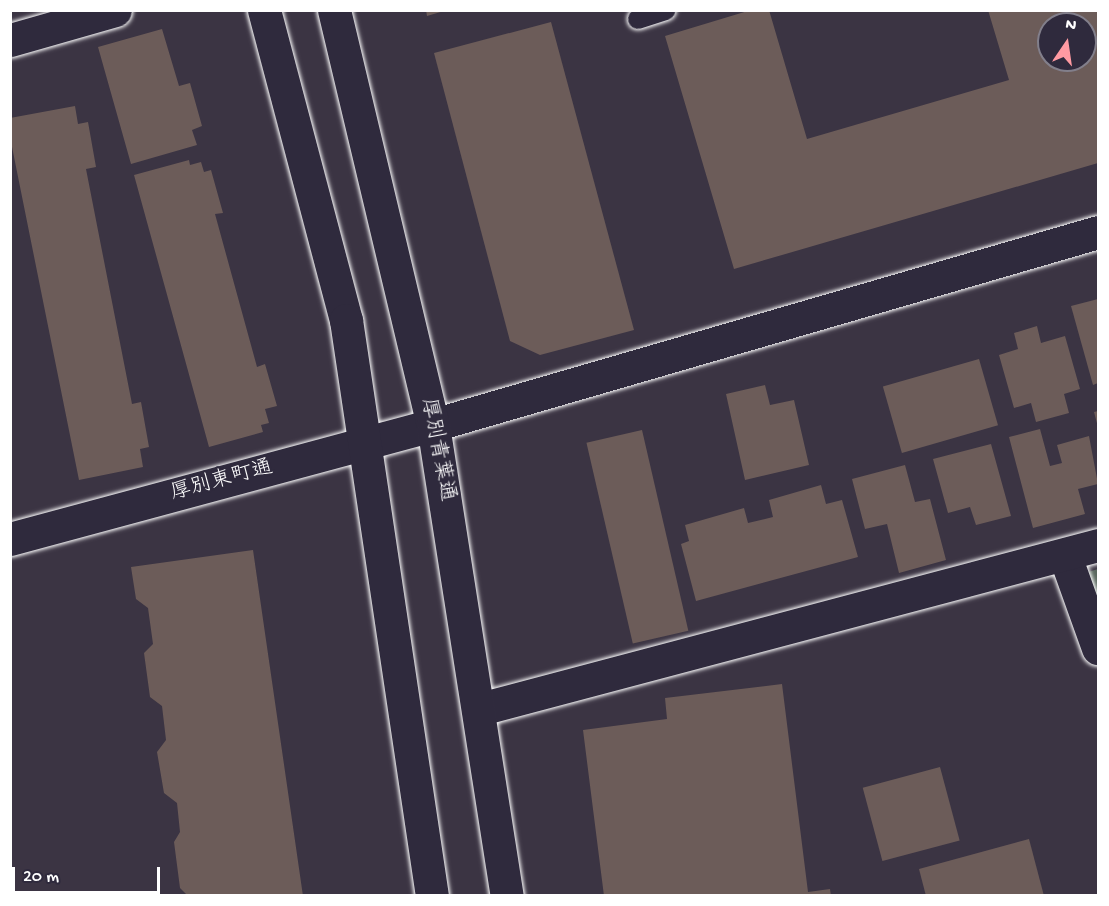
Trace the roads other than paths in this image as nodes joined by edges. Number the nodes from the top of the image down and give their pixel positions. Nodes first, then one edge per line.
1 (115, 10) edge
2 (264, 10) edge
3 (334, 10) edge
4 (666, 10) edge
5 (638, 19) dead end
6 (10, 40) edge
7 (1098, 232) edge
8 (433, 425) junction
9 (367, 443) junction
10 (10, 539) edge
11 (1098, 545) edge
12 (1065, 556) junction
13 (1098, 648) edge
14 (480, 709) junction
15 (432, 896) edge
16 (507, 896) edge

1 - 6 street
2 - 9 street
3 - 8 street, 厚別青葉通
4 - 5 lane
7 - 8 street, 厚別東町通
8 - 9 street, 厚別東町通
8 - 14 street, 厚別青葉通
9 - 10 street, 厚別東町通
9 - 15 street
11 - 12 street
12 - 13 street
12 - 14 street
14 - 16 street, 厚別青葉通

